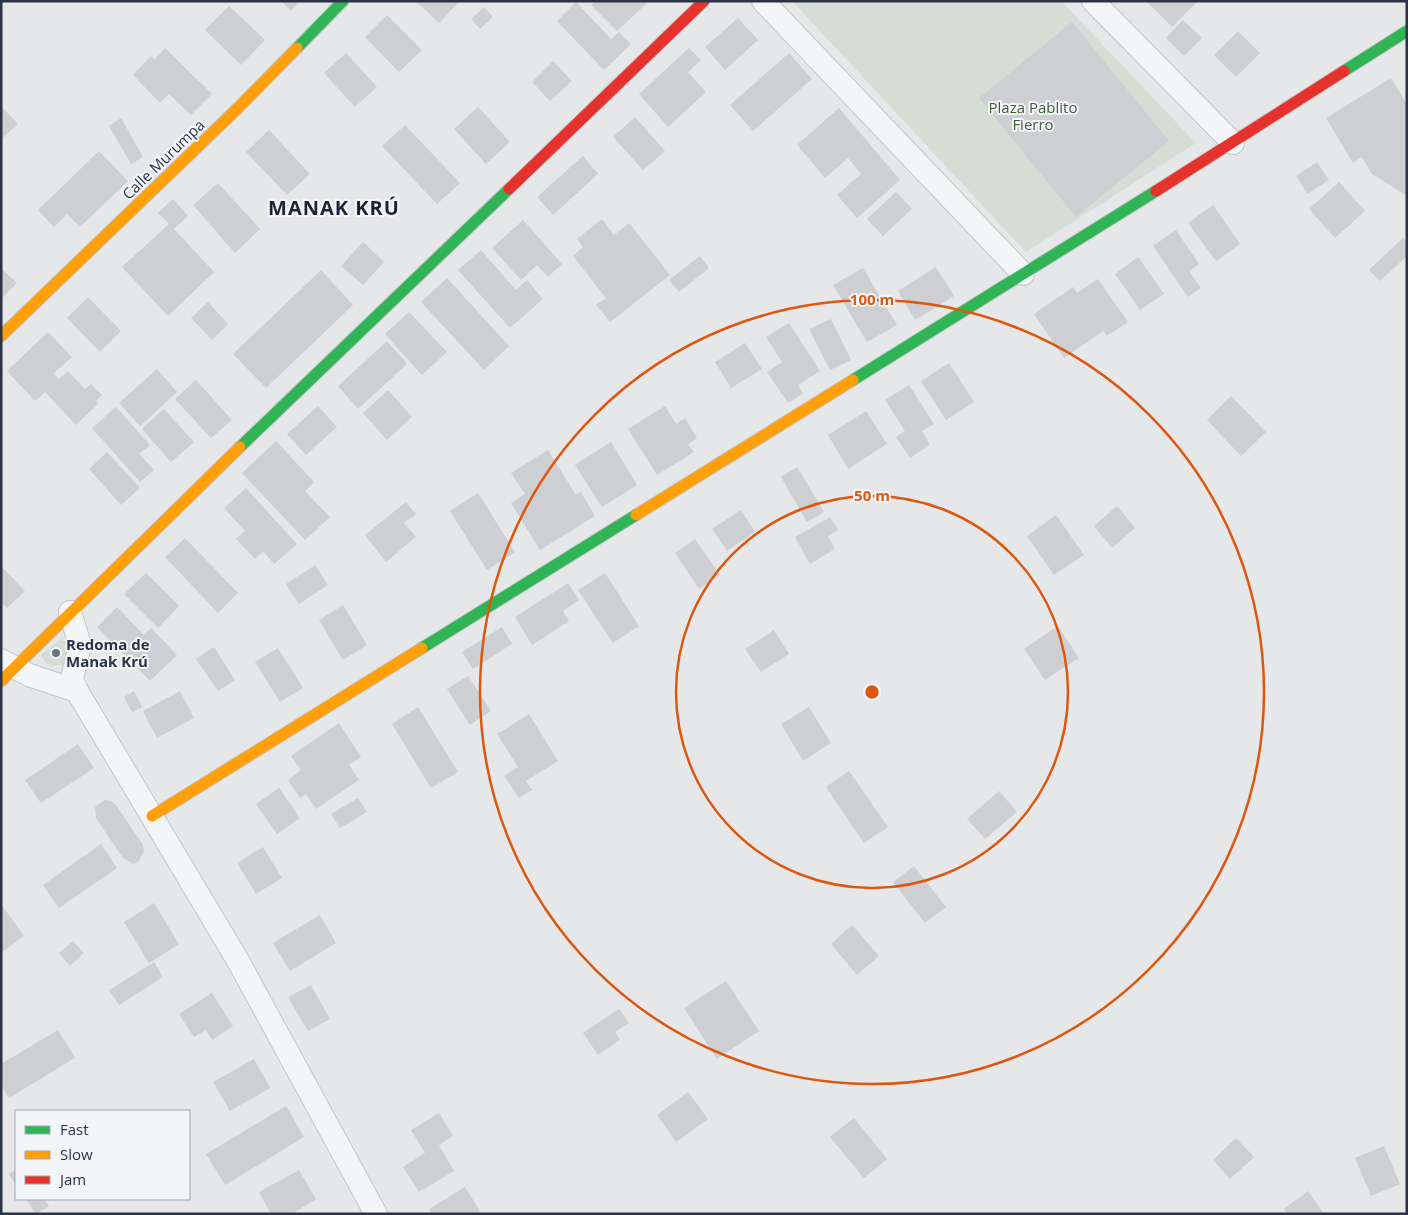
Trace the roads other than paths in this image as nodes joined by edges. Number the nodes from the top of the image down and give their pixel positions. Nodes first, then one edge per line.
1 (343, 1) edge
2 (704, 1) edge
3 (763, 1) edge
4 (1093, 1) edge
5 (1407, 31) edge
6 (1233, 143) junction
7 (1023, 274) junction
8 (1, 336) edge
9 (70, 612) junction
10 (6, 670) edge
11 (77, 691) junction
12 (152, 816) junction
13 (376, 1214) edge

1 - 8 street, Calle Murumpa
2 - 9 street
3 - 7 street
4 - 6 street
5 - 6 street
6 - 7 street
7 - 12 street
9 - 10 street
9 - 11 street
10 - 11 street
11 - 12 street
12 - 13 street

